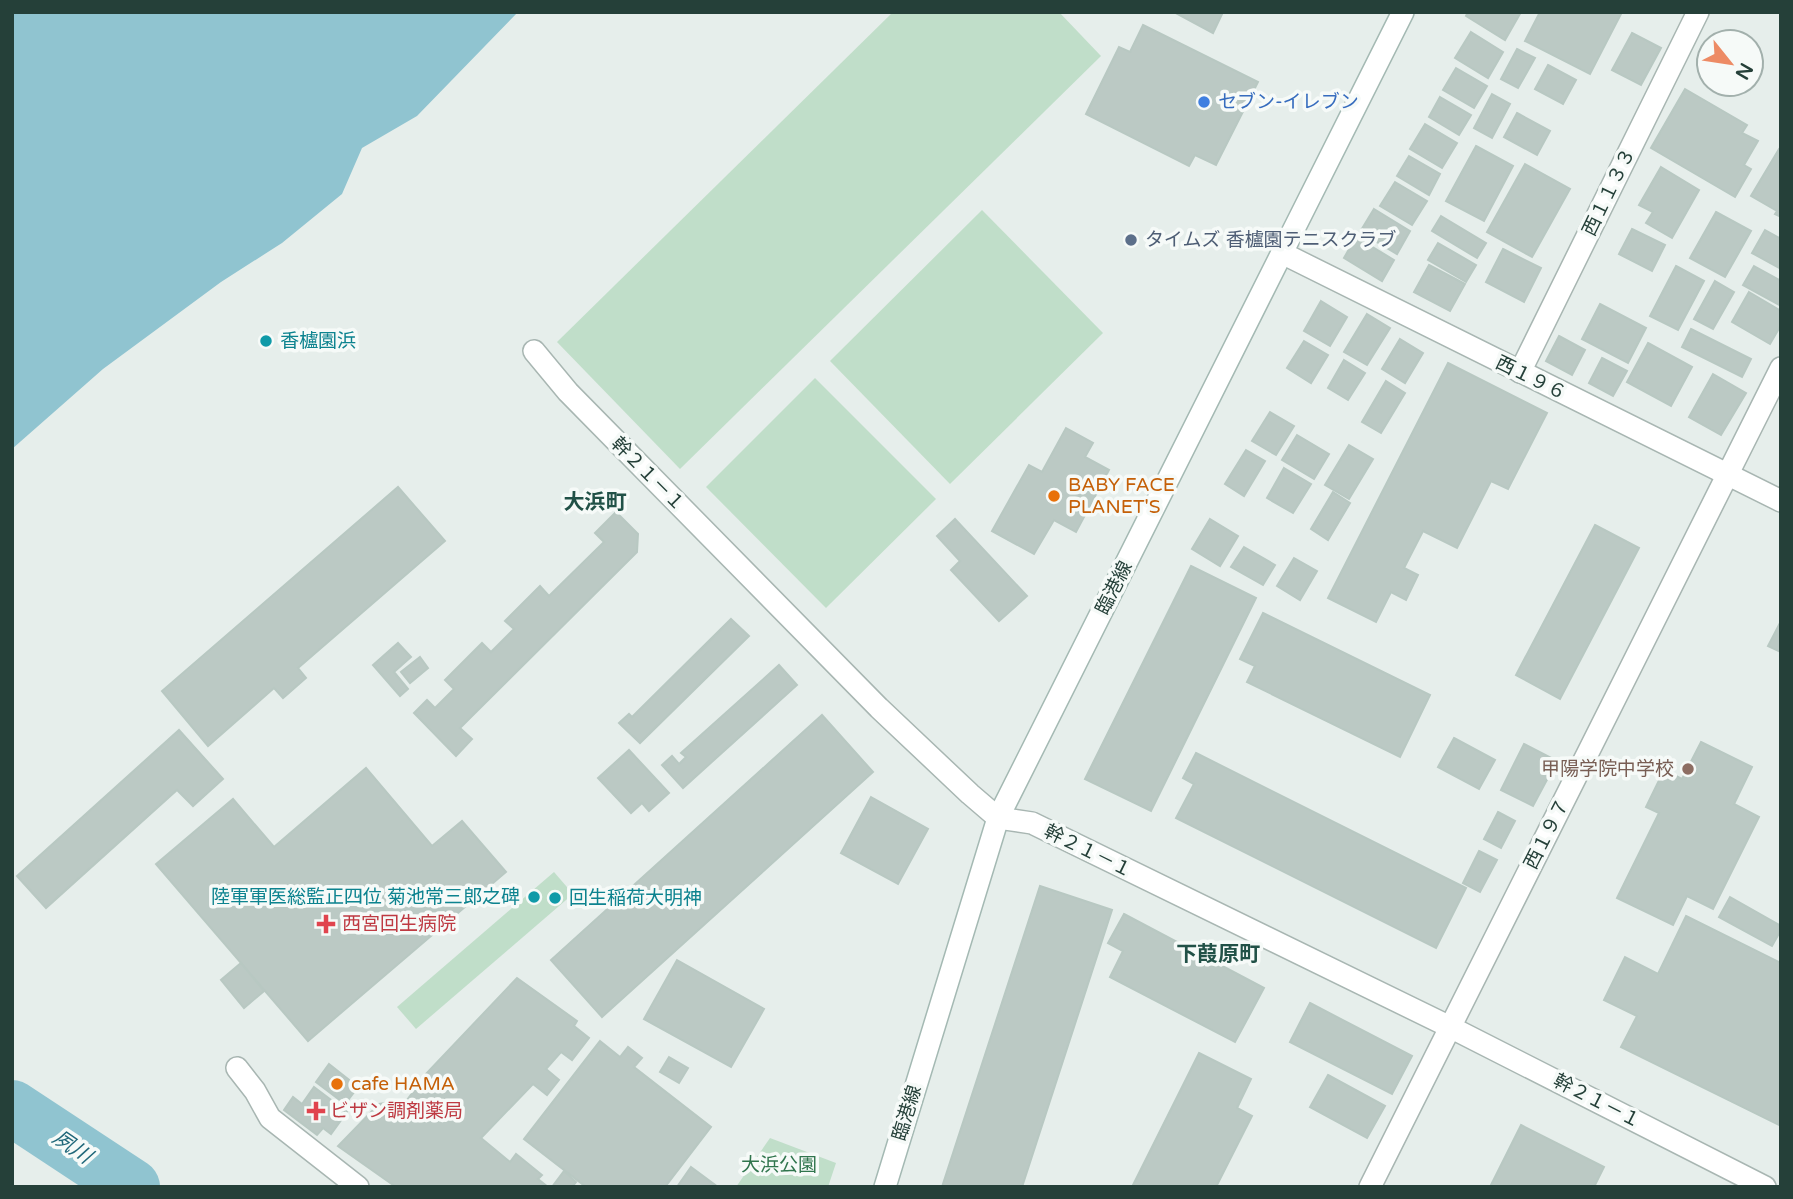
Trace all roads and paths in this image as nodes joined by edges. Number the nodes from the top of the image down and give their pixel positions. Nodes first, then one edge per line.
1 (1403, 12) edge
2 (1698, 12) edge
3 (1282, 253) junction
4 (534, 351) dead end
5 (1781, 368) edge
6 (1520, 372) junction
7 (1727, 474) junction
8 (1781, 501) edge
9 (999, 818) junction
10 (1450, 1027) junction
11 (236, 1068) dead end
12 (358, 1187) edge
13 (885, 1187) edge
14 (1370, 1187) edge
15 (1765, 1187) edge

1 - 3 street, 臨港線
2 - 6 street, 西１１３３
3 - 6 street, 西１９６
3 - 9 street, 臨港線
4 - 9 street, 幹２１－１
5 - 7 street, 西１９７
6 - 7 street, 西１９６
7 - 8 street, 西１９６
7 - 10 street, 西１９７
9 - 10 street, 幹２１－１
9 - 13 street, 臨港線
10 - 14 street, 西１９７
10 - 15 street, 幹２１－１
11 - 12 street

